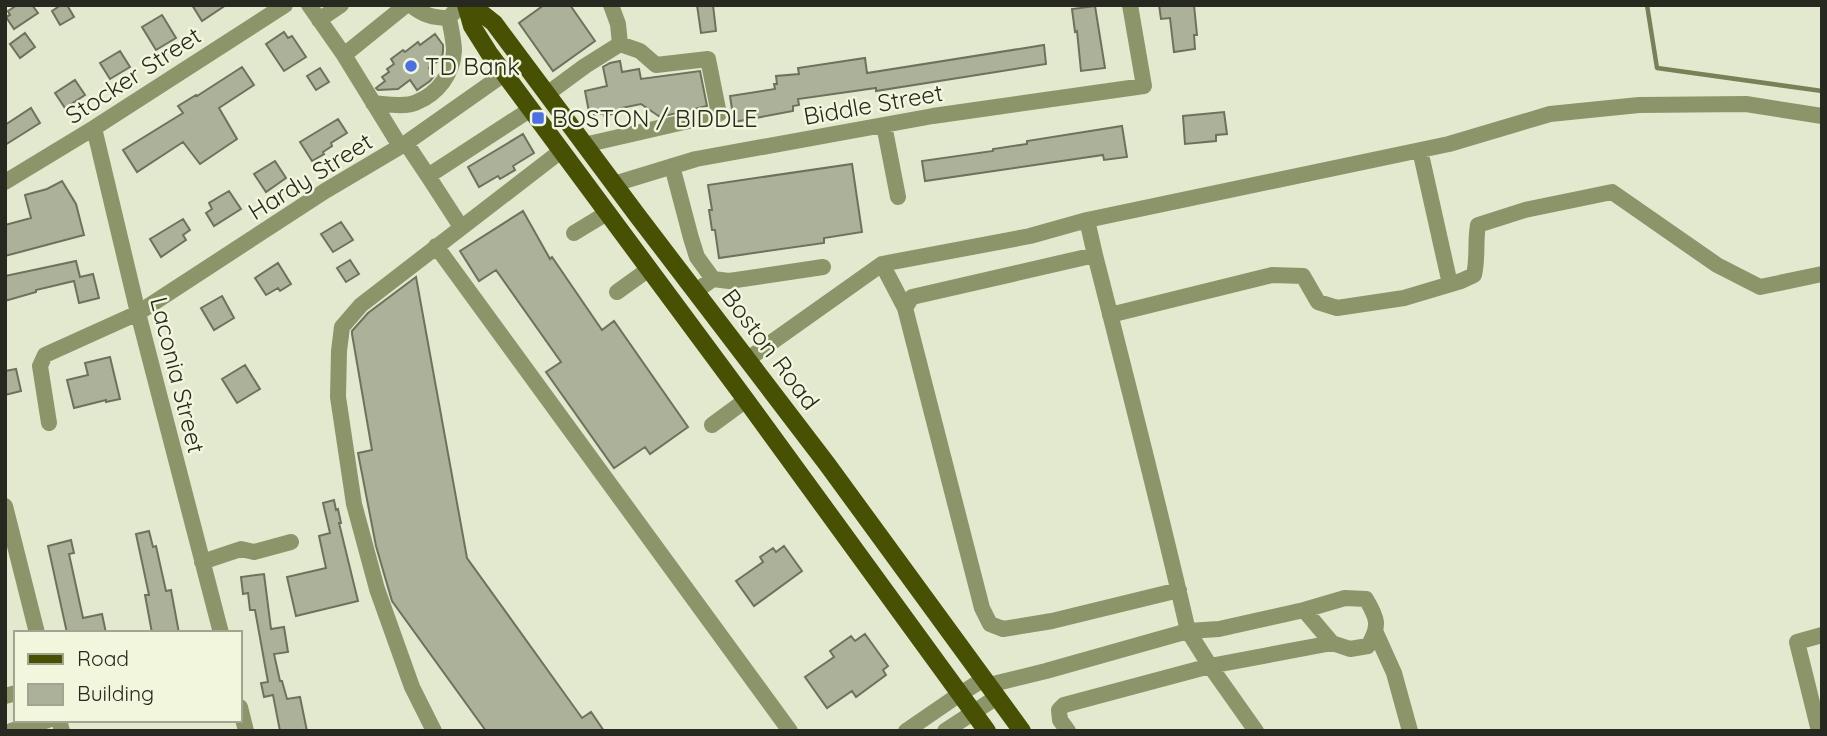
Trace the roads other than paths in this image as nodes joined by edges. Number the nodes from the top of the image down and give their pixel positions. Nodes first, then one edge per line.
1 (285, 5) edge
2 (309, 5) edge
3 (341, 5) edge
4 (408, 5) edge
5 (466, 5) edge
6 (471, 5) edge
7 (611, 5) edge
8 (1130, 5) edge
9 (454, 12) edge
10 (319, 20) junction
11 (620, 44) junction
12 (344, 55) junction
13 (504, 74) junction
14 (547, 93) junction
15 (373, 103) junction
16 (531, 109) junction
17 (1822, 116) edge
18 (884, 125) junction
19 (94, 128) junction
20 (403, 144) junction
21 (584, 145) junction
22 (1420, 150) junction
23 (561, 151) junction
24 (672, 166) junction
25 (428, 176) junction
26 (5, 183) edge
27 (614, 184) junction
28 (898, 197) dead end
29 (607, 213) junction
30 (1087, 220) junction
31 (461, 227) junction
32 (574, 233) dead end
33 (436, 246) junction
34 (1095, 255) junction
35 (882, 264) junction
36 (823, 267) dead end
37 (649, 269) junction
38 (1822, 274) edge
39 (713, 279) junction
40 (1450, 284) junction
41 (696, 291) junction
42 (617, 292) dead end
43 (905, 308) junction
44 (138, 313) junction
45 (1110, 315) junction
46 (748, 359) junction
47 (746, 400) junction
48 (49, 423) dead end
49 (712, 425) dead end
50 (5, 506) edge
51 (291, 542) dead end
52 (202, 562) junction
53 (1179, 590) junction
54 (1304, 610) junction
55 (36, 631) edge
56 (220, 631) edge
57 (1188, 631) junction
58 (1376, 633) junction
59 (1822, 635) edge
60 (1332, 643) junction
61 (1210, 666) junction
62 (990, 687) junction
63 (960, 694) junction
64 (973, 711) junction
65 (41, 722) edge
66 (11, 731) edge
67 (434, 731) edge
68 (790, 731) edge
69 (906, 731) edge
70 (944, 731) edge
71 (987, 731) edge
72 (1022, 731) edge
73 (1068, 731) edge
74 (1256, 731) edge
75 (1410, 731) edge
76 (1819, 731) edge

1 - 19 street, Stocker Street
2 - 10 street
3 - 10 street
4 - 9 street
4 - 12 street
5 - 13 main road, Boston Road
6 - 14 main road, Boston Road
7 - 11 street
8 - 18 street, Biddle Street
9 - 15 street
10 - 12 street
11 - 14 street
11 - 21 street
12 - 15 street
13 - 16 main road, Boston Road
13 - 20 street, Hardy Street
14 - 21 main road, Boston Road
15 - 20 street
16 - 23 main road, Boston Road
16 - 25 street
17 - 22 street
18 - 24 street, Biddle Street
18 - 28 street
19 - 26 street, Stocker Street
19 - 44 street, Laconia Street
20 - 25 street
20 - 44 street, Hardy Street
21 - 27 main road, Boston Road
22 - 30 street
22 - 40 street
23 - 29 main road, Boston Road
23 - 31 street
24 - 27 street, Biddle Street
24 - 39 street
25 - 31 street
27 - 41 main road, Boston Road
29 - 32 street
29 - 37 main road, Boston Road
30 - 34 street
30 - 35 street
31 - 33 street
33 - 67 street
33 - 68 street
34 - 43 street
34 - 45 street
35 - 43 street
35 - 46 street
36 - 39 street
37 - 42 street
37 - 47 main road, Boston Road
38 - 40 street
39 - 41 street
40 - 45 street
41 - 46 main road, Boston Road
43 - 53 street
44 - 48 street, Hardy Street
44 - 52 street, Laconia Street
45 - 53 street
46 - 62 main road, Boston Road
47 - 49 street
47 - 63 main road, Boston Road
50 - 55 street
51 - 52 street
52 - 56 street, Laconia Street
53 - 57 street
54 - 57 street
54 - 58 street
54 - 60 street
57 - 61 street
57 - 62 street
58 - 60 street
58 - 75 street
59 - 76 street
60 - 61 street
61 - 73 street
61 - 74 street
62 - 63 street
62 - 64 street
62 - 72 main road, Boston Road
63 - 64 main road, Boston Road
63 - 69 street
64 - 70 street
64 - 71 main road, Boston Road
65 - 66 street

